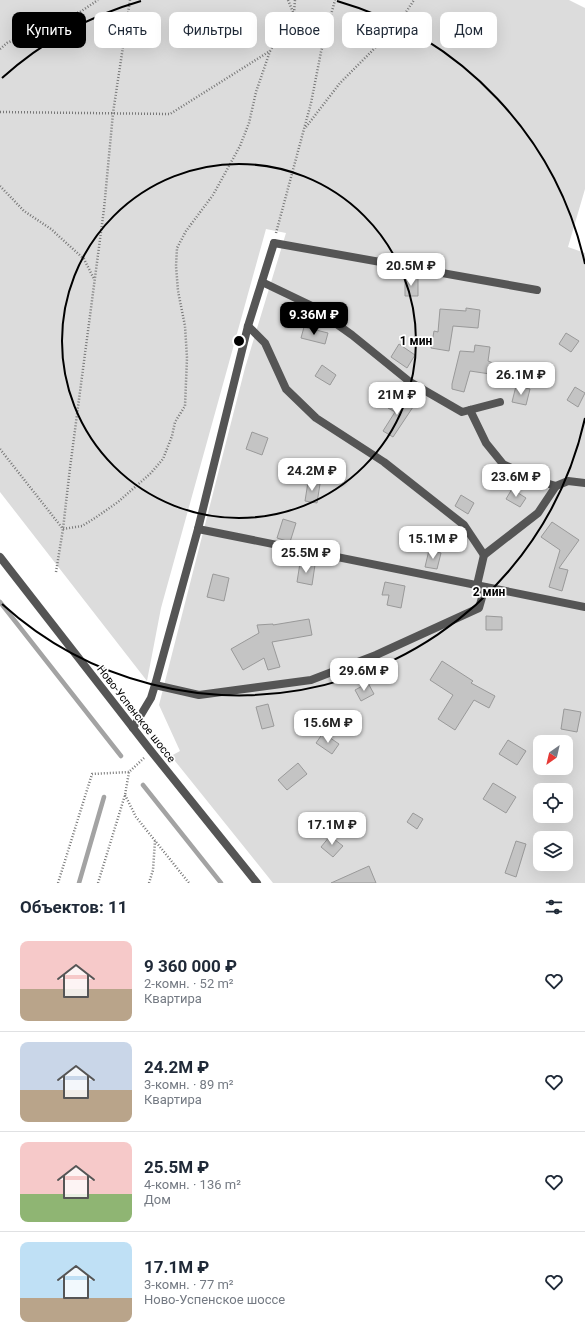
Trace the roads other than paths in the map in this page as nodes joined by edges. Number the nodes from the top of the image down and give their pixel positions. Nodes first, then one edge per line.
1 (262, 282) junction
2 (537, 290) dead end
3 (248, 326) junction
4 (500, 402) dead end
5 (470, 410) junction
6 (585, 483) edge
7 (556, 486) junction
8 (198, 529) junction
9 (484, 556) junction
10 (0, 557) edge
11 (481, 586) junction
12 (585, 607) edge
13 (155, 685) junction
14 (133, 728) junction
15 (257, 883) edge

1 - 2 street
1 - 3 street
1 - 5 street
3 - 8 street
3 - 9 street
4 - 5 street
5 - 7 street
6 - 7 street
7 - 9 street
8 - 11 street
8 - 13 street
9 - 11 street
10 - 14 street, Ново-Успенское шоссе
11 - 12 street
11 - 13 street
13 - 14 street
14 - 15 street, Ново-Успенское шоссе

